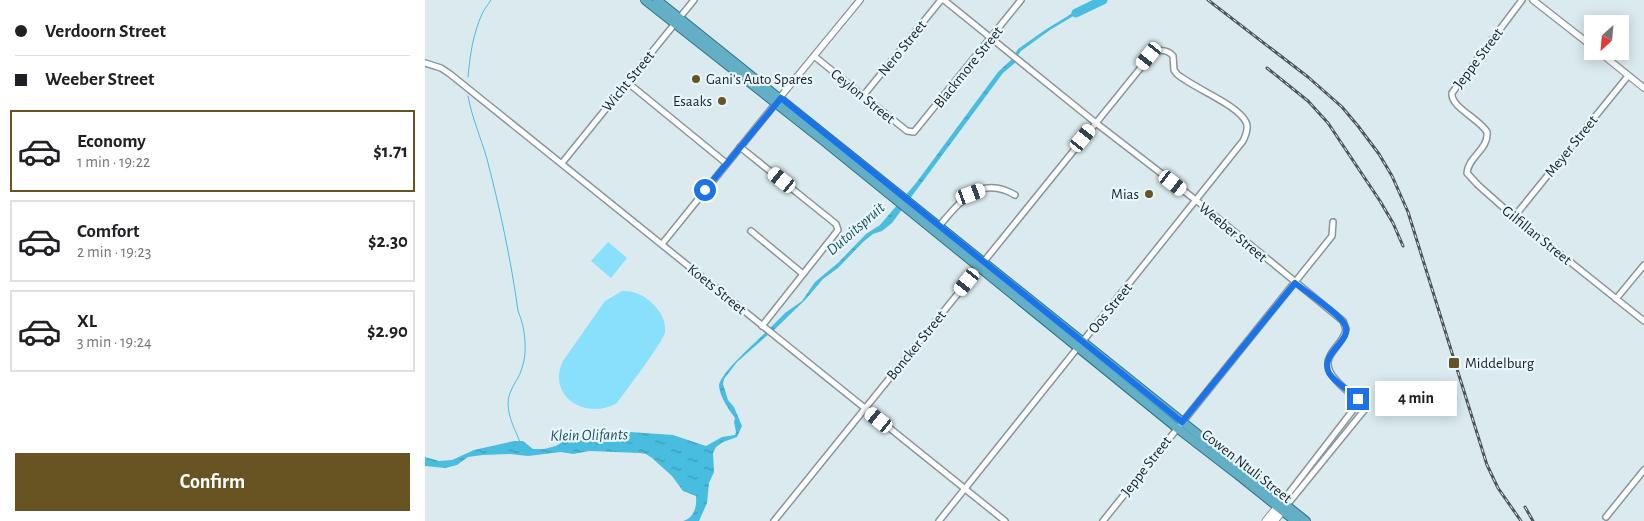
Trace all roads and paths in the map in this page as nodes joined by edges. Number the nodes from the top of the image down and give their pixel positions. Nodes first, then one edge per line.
1 (645, 0) edge
2 (657, 0) edge
3 (694, 0) edge
4 (860, 0) edge
5 (942, 0) edge
6 (1021, 0) edge
7 (1522, 0) edge
8 (1533, 0) edge
9 (678, 21) junction
10 (991, 38) junction
11 (1584, 40) edge
12 (814, 56) junction
13 (1609, 60) edge
14 (425, 63) edge
15 (1628, 76) junction
16 (627, 82) junction
17 (1644, 88) edge
18 (863, 96) junction
19 (778, 100) junction
20 (1096, 123) junction
21 (914, 132) joint
22 (1488, 136) joint
23 (1243, 141) joint
24 (740, 146) junction
25 (562, 163) junction
26 (726, 163) junction
27 (1015, 196) dead end
28 (1197, 201) junction
29 (910, 207) junction
30 (1514, 217) junction
31 (1333, 222) dead end
32 (939, 226) junction
33 (751, 231) dead end
34 (662, 244) junction
35 (1644, 264) edge
36 (981, 265) junction
37 (803, 274) junction
38 (1295, 283) junction
39 (1617, 299) junction
40 (1644, 321) edge
41 (764, 327) junction
42 (1081, 345) junction
43 (1360, 401) junction
44 (864, 408) junction
45 (1179, 425) junction
46 (1644, 470) edge
47 (965, 489) junction
48 (1282, 506) junction
49 (1606, 517) dead end
50 (775, 521) edge
51 (939, 521) edge
52 (1005, 521) edge
53 (1103, 521) edge
54 (1266, 521) edge
55 (1274, 521) edge
56 (1295, 521) edge
57 (1306, 521) edge

1 - 9 highway, Cowen Ntuli Street
2 - 9 highway, Cowen Ntuli Street
3 - 9 street, Wicht Street
4 - 12 street
5 - 10 street, Weeber Street
5 - 18 street, Nero Street
6 - 10 street, Blackmore Street
7 - 22 street, Jeppe Street
8 - 11 street
9 - 16 street, Wicht Street
9 - 19 highway, Cowen Ntuli Street
10 - 20 street, Weeber Street
10 - 21 street, Blackmore Street
12 - 18 street, Ceylon Street
12 - 19 street
13 - 15 street
14 - 25 street, Koets Street
15 - 17 street
15 - 30 street, Meyer Street
16 - 25 street, Wicht Street
16 - 26 street
18 - 21 street, Ceylon Street
19 - 24 street
19 - 29 highway, Cowen Ntuli Street
20 - 23 street, Boncker Street
20 - 28 street, Weeber Street
20 - 36 street, Boncker Street
22 - 30 street, Gilfillan Street
23 - 28 street, Oos Street
24 - 26 street
24 - 37 street
25 - 34 street, Koets Street
26 - 34 street
27 - 32 street
28 - 38 street, Weeber Street
28 - 42 street, Oos Street
29 - 32 highway, Cowen Ntuli Street
29 - 36 highway, Cowen Ntuli Street
30 - 39 street, Gilfillan Street
31 - 38 street, Jeppe Street
32 - 36 highway, Cowen Ntuli Street
33 - 37 street
34 - 41 street, Koets Street
35 - 39 street
36 - 42 highway, Cowen Ntuli Street
36 - 44 street, Boncker Street
37 - 41 street
38 - 43 street, Weeber Street
38 - 45 street, Jeppe Street
39 - 40 street, Gilfillan Street
41 - 44 street, Koets Street
42 - 45 highway, Cowen Ntuli Street
42 - 47 street, Oos Street
43 - 48 street
43 - 48 street, Weeber Street
44 - 47 street, Koets Street
44 - 50 street, Boncker Street
45 - 48 highway, Cowen Ntuli Street
45 - 53 street, Jeppe Street
46 - 49 street
47 - 51 street, Oos Street
47 - 52 street, Koets Street
48 - 54 main road
48 - 55 main road
48 - 56 highway, Cowen Ntuli Street
48 - 57 highway, Cowen Ntuli Street

